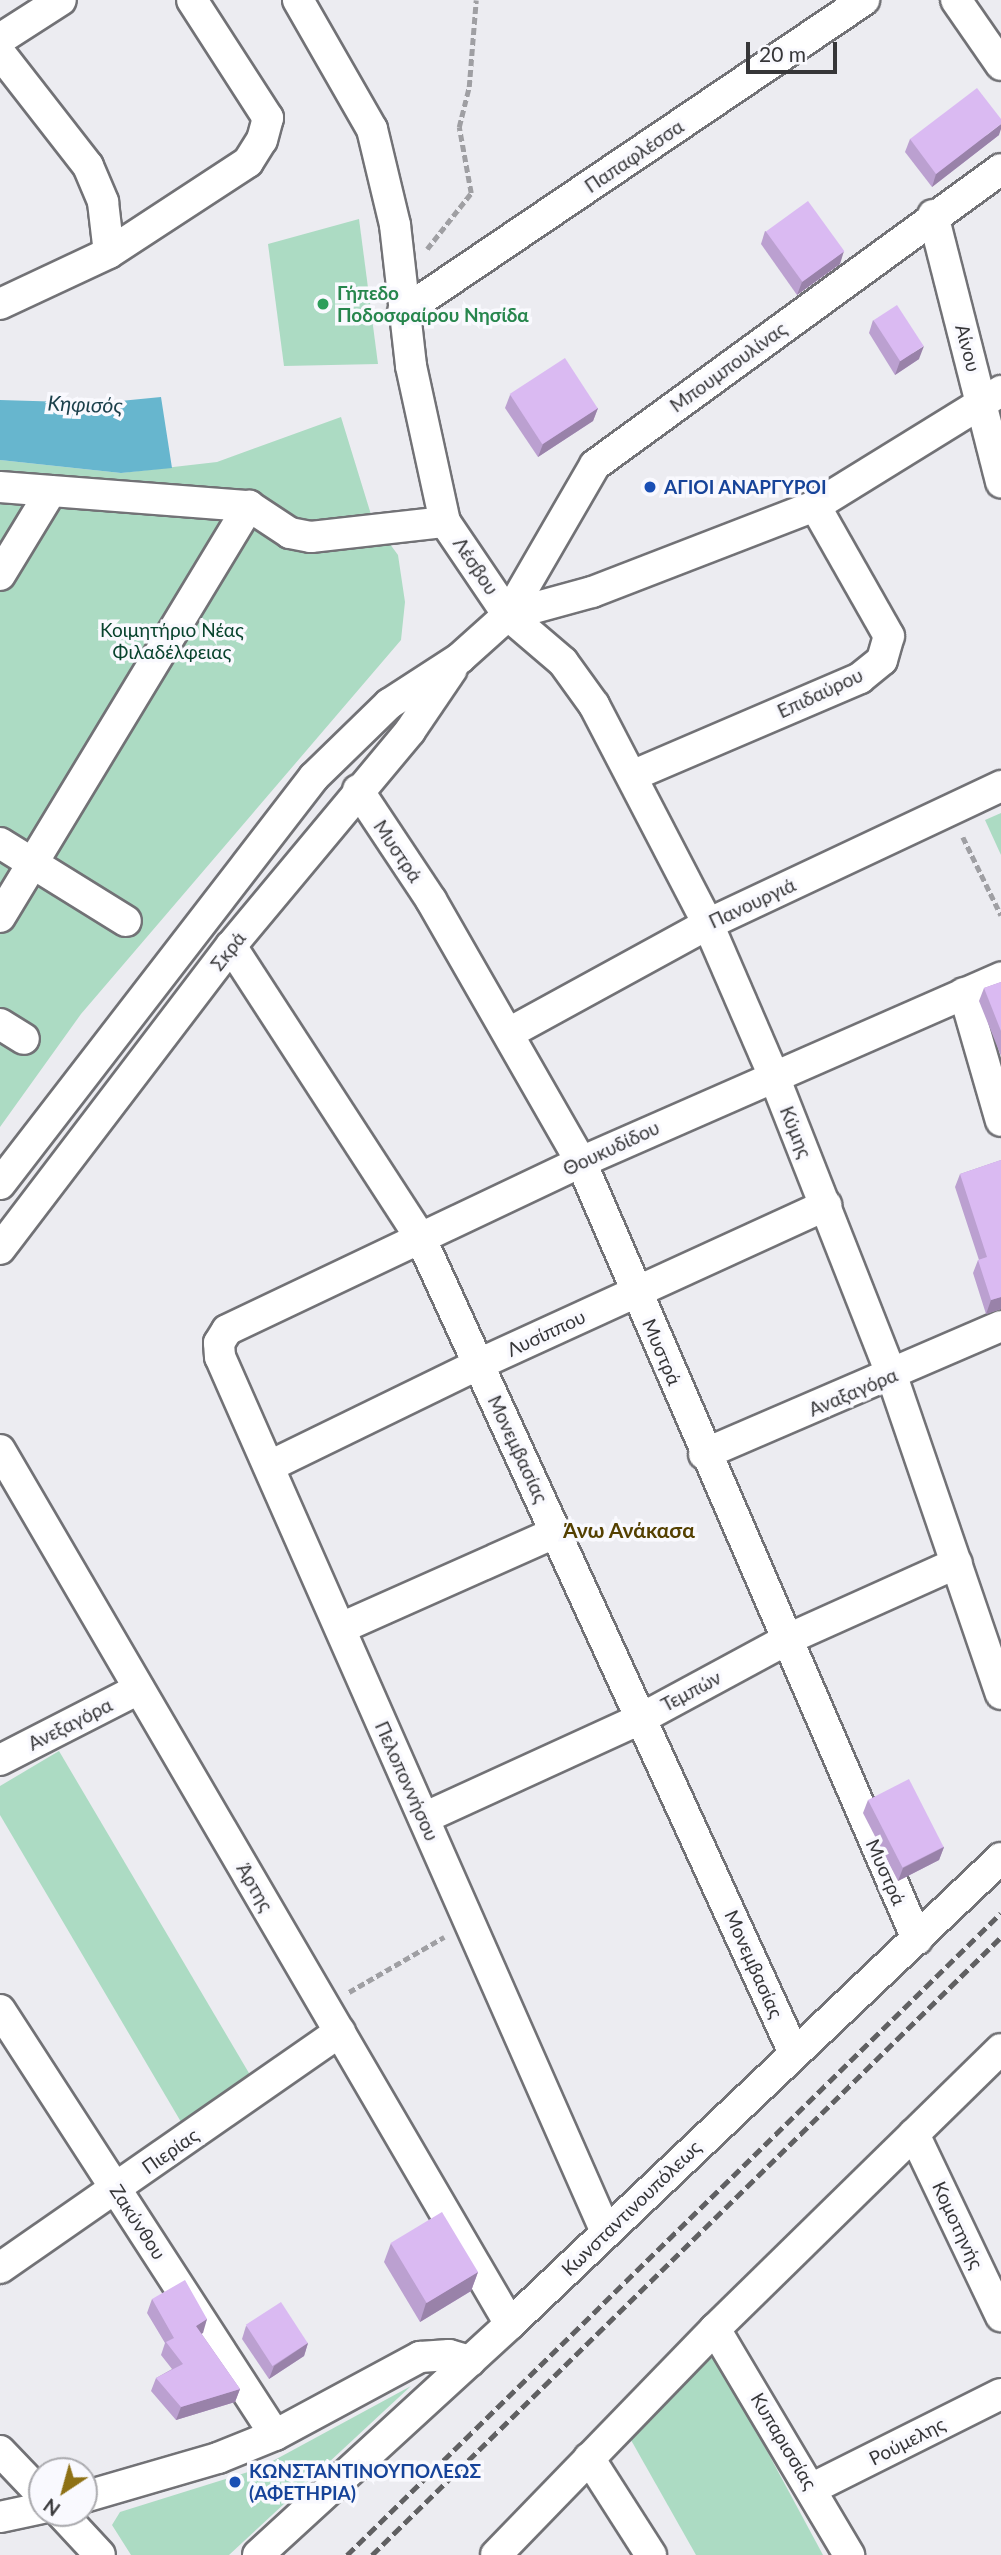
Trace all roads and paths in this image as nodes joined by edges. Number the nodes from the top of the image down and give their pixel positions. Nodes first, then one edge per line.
1 (61, 0) edge
2 (192, 0) edge
3 (298, 0) edge
4 (476, 0) edge
5 (956, 0) edge
6 (851, 4) edge
7 (0, 39) edge
8 (0, 53) edge
9 (1001, 65) edge
10 (1001, 169) edge
11 (933, 215) junction
12 (109, 254) junction
13 (401, 269) junction
14 (0, 304) edge
15 (403, 312) junction
16 (991, 395) edge
17 (1001, 482) edge
18 (0, 487) edge
19 (51, 491) junction
20 (249, 506) junction
21 (815, 506) junction
22 (445, 522) junction
23 (0, 575) edge
24 (509, 615) junction
25 (460, 658) junction
26 (634, 775) junction
27 (1001, 786) edge
28 (358, 790) junction
29 (950, 810) junction
30 (0, 843) edge
31 (33, 863) junction
32 (1001, 915) edge
33 (0, 917) edge
34 (126, 921) dead end
35 (708, 924) junction
36 (231, 946) junction
37 (1001, 978) edge
38 (964, 993) junction
39 (509, 1033) junction
40 (773, 1074) junction
41 (1001, 1121) edge
42 (581, 1162) junction
43 (0, 1184) edge
44 (826, 1205) junction
45 (421, 1239) junction
46 (0, 1249) edge
47 (636, 1291) junction
48 (1001, 1325) edge
49 (227, 1331) joint
50 (479, 1364) junction
51 (892, 1376) junction
52 (0, 1450) edge
53 (704, 1454) junction
54 (270, 1466) junction
55 (556, 1532) junction
56 (957, 1563) junction
57 (341, 1628) junction
58 (788, 1639) junction
59 (139, 1689) junction
60 (1001, 1694) edge
61 (642, 1718) junction
62 (0, 1760) edge
63 (424, 1818) junction
64 (1001, 1858) edge
65 (469, 1923) junction
66 (916, 1939) junction
67 (325, 2006) junction
68 (0, 2010) edge
69 (340, 2032) junction
70 (1001, 2049) edge
71 (793, 2053) junction
72 (914, 2134) junction
73 (116, 2189) junction
74 (606, 2232) junction
75 (0, 2268) edge
76 (1001, 2316) edge
77 (510, 2324) junction
78 (716, 2329) junction
79 (470, 2361) junction
80 (1001, 2394) edge
81 (275, 2435) junction
82 (0, 2451) edge
83 (589, 2458) junction
84 (28, 2480) edge
85 (813, 2488) junction
86 (98, 2493) edge
87 (28, 2511) edge
88 (0, 2517) edge
89 (74, 2527) edge
90 (100, 2555) edge
91 (258, 2555) edge
92 (496, 2555) edge
93 (651, 2555) edge
94 (849, 2555) edge

1 - 7 street
2 - 12 street
3 - 13 street, Λέσβου
4 - 13 path
5 - 9 street
6 - 15 street, Παπαφλέσσα
8 - 12 street
10 - 11 street, Μπουμπουλίνας
11 - 16 street, Αίνου
11 - 24 street, Μπουμπουλίνας
12 - 14 street
13 - 15 street, Λέσβου
15 - 22 street, Λέσβου
16 - 17 street, Αίνου
16 - 21 street, Λέσβου
18 - 19 street
19 - 20 street
19 - 23 street
20 - 22 street
20 - 31 street
21 - 24 street, Λέσβου
21 - 26 street, Επιδαύρου
22 - 24 street, Λέσβου
24 - 25 street, Σκρά
24 - 26 street, Κύμης
25 - 28 street, Σκρά
25 - 43 street, Σκρά
26 - 35 street, Κύμης
27 - 29 street, Πανουργιά
28 - 36 street, Σκρά
28 - 39 street, Μυστρά
29 - 32 path
29 - 35 street, Πανουργιά
30 - 31 street
31 - 33 street
31 - 34 street
35 - 39 street, Πανουργιά
35 - 40 street, Κύμης
36 - 45 street, Μονεμβασίας
36 - 46 street, Σκρά
37 - 38 street, Θουκυδίδου
38 - 40 street, Θουκυδίδου
38 - 41 street
39 - 42 street, Μυστρά
40 - 42 street, Θουκυδίδου
40 - 44 street, Κύμης
42 - 45 street, Θουκυδίδου
42 - 47 street, Μυστρά
44 - 47 street, Λυσίππου
44 - 51 street, Κύμης
45 - 49 street, Θουκυδίδου
45 - 50 street, Μονεμβασίας
47 - 50 street, Λυσίππου
47 - 53 street, Μυστρά
48 - 51 street, Αναξαγόρα
49 - 54 street, Πελοποννήσου
50 - 54 street, Λυσίππου
50 - 55 street, Μονεμβασίας
51 - 53 street, Αναξαγόρα
51 - 56 street, Κύμης
52 - 59 street, Άρτης
53 - 58 street, Μυστρά
54 - 57 street, Πελοποννήσου
55 - 57 street
55 - 61 street, Μονεμβασίας
56 - 58 street, Τεμπών
56 - 60 street, Κύμης
57 - 63 street, Πελοποννήσου
58 - 61 street, Τεμπών
58 - 66 street, Μυστρά
59 - 62 street, Ανεξαγόρα
59 - 67 street, Άρτης
61 - 63 street, Τεμπών
61 - 71 street, Μονεμβασίας
63 - 65 street, Πελοποννήσου
64 - 66 street, Κωνσταντινουπόλεως
65 - 67 path
65 - 74 street, Πελοποννήσου
66 - 71 street, Κωνσταντινουπόλεως
67 - 69 street, Άρτης
68 - 73 street, Ζακύνθου
69 - 73 street, Πιερίας
69 - 77 street, Άρτης
70 - 72 street
71 - 74 street, Κωνσταντινουπόλεως
72 - 76 street, Κομοτηνής
72 - 78 street
73 - 75 street, Πιερίας
73 - 81 street, Ζακύνθου
74 - 77 street, Κωνσταντινουπόλεως
77 - 79 street, Κωνσταντινουπόλεως
78 - 83 street
78 - 85 street, Κυπαρισσίας
79 - 81 street
79 - 91 street, Κωνσταντινουπόλεως
80 - 85 street, Ρούμελης
81 - 86 street
82 - 84 street
83 - 92 street
83 - 93 street
85 - 94 street, Κυπαρισσίας
87 - 88 street
89 - 90 street

